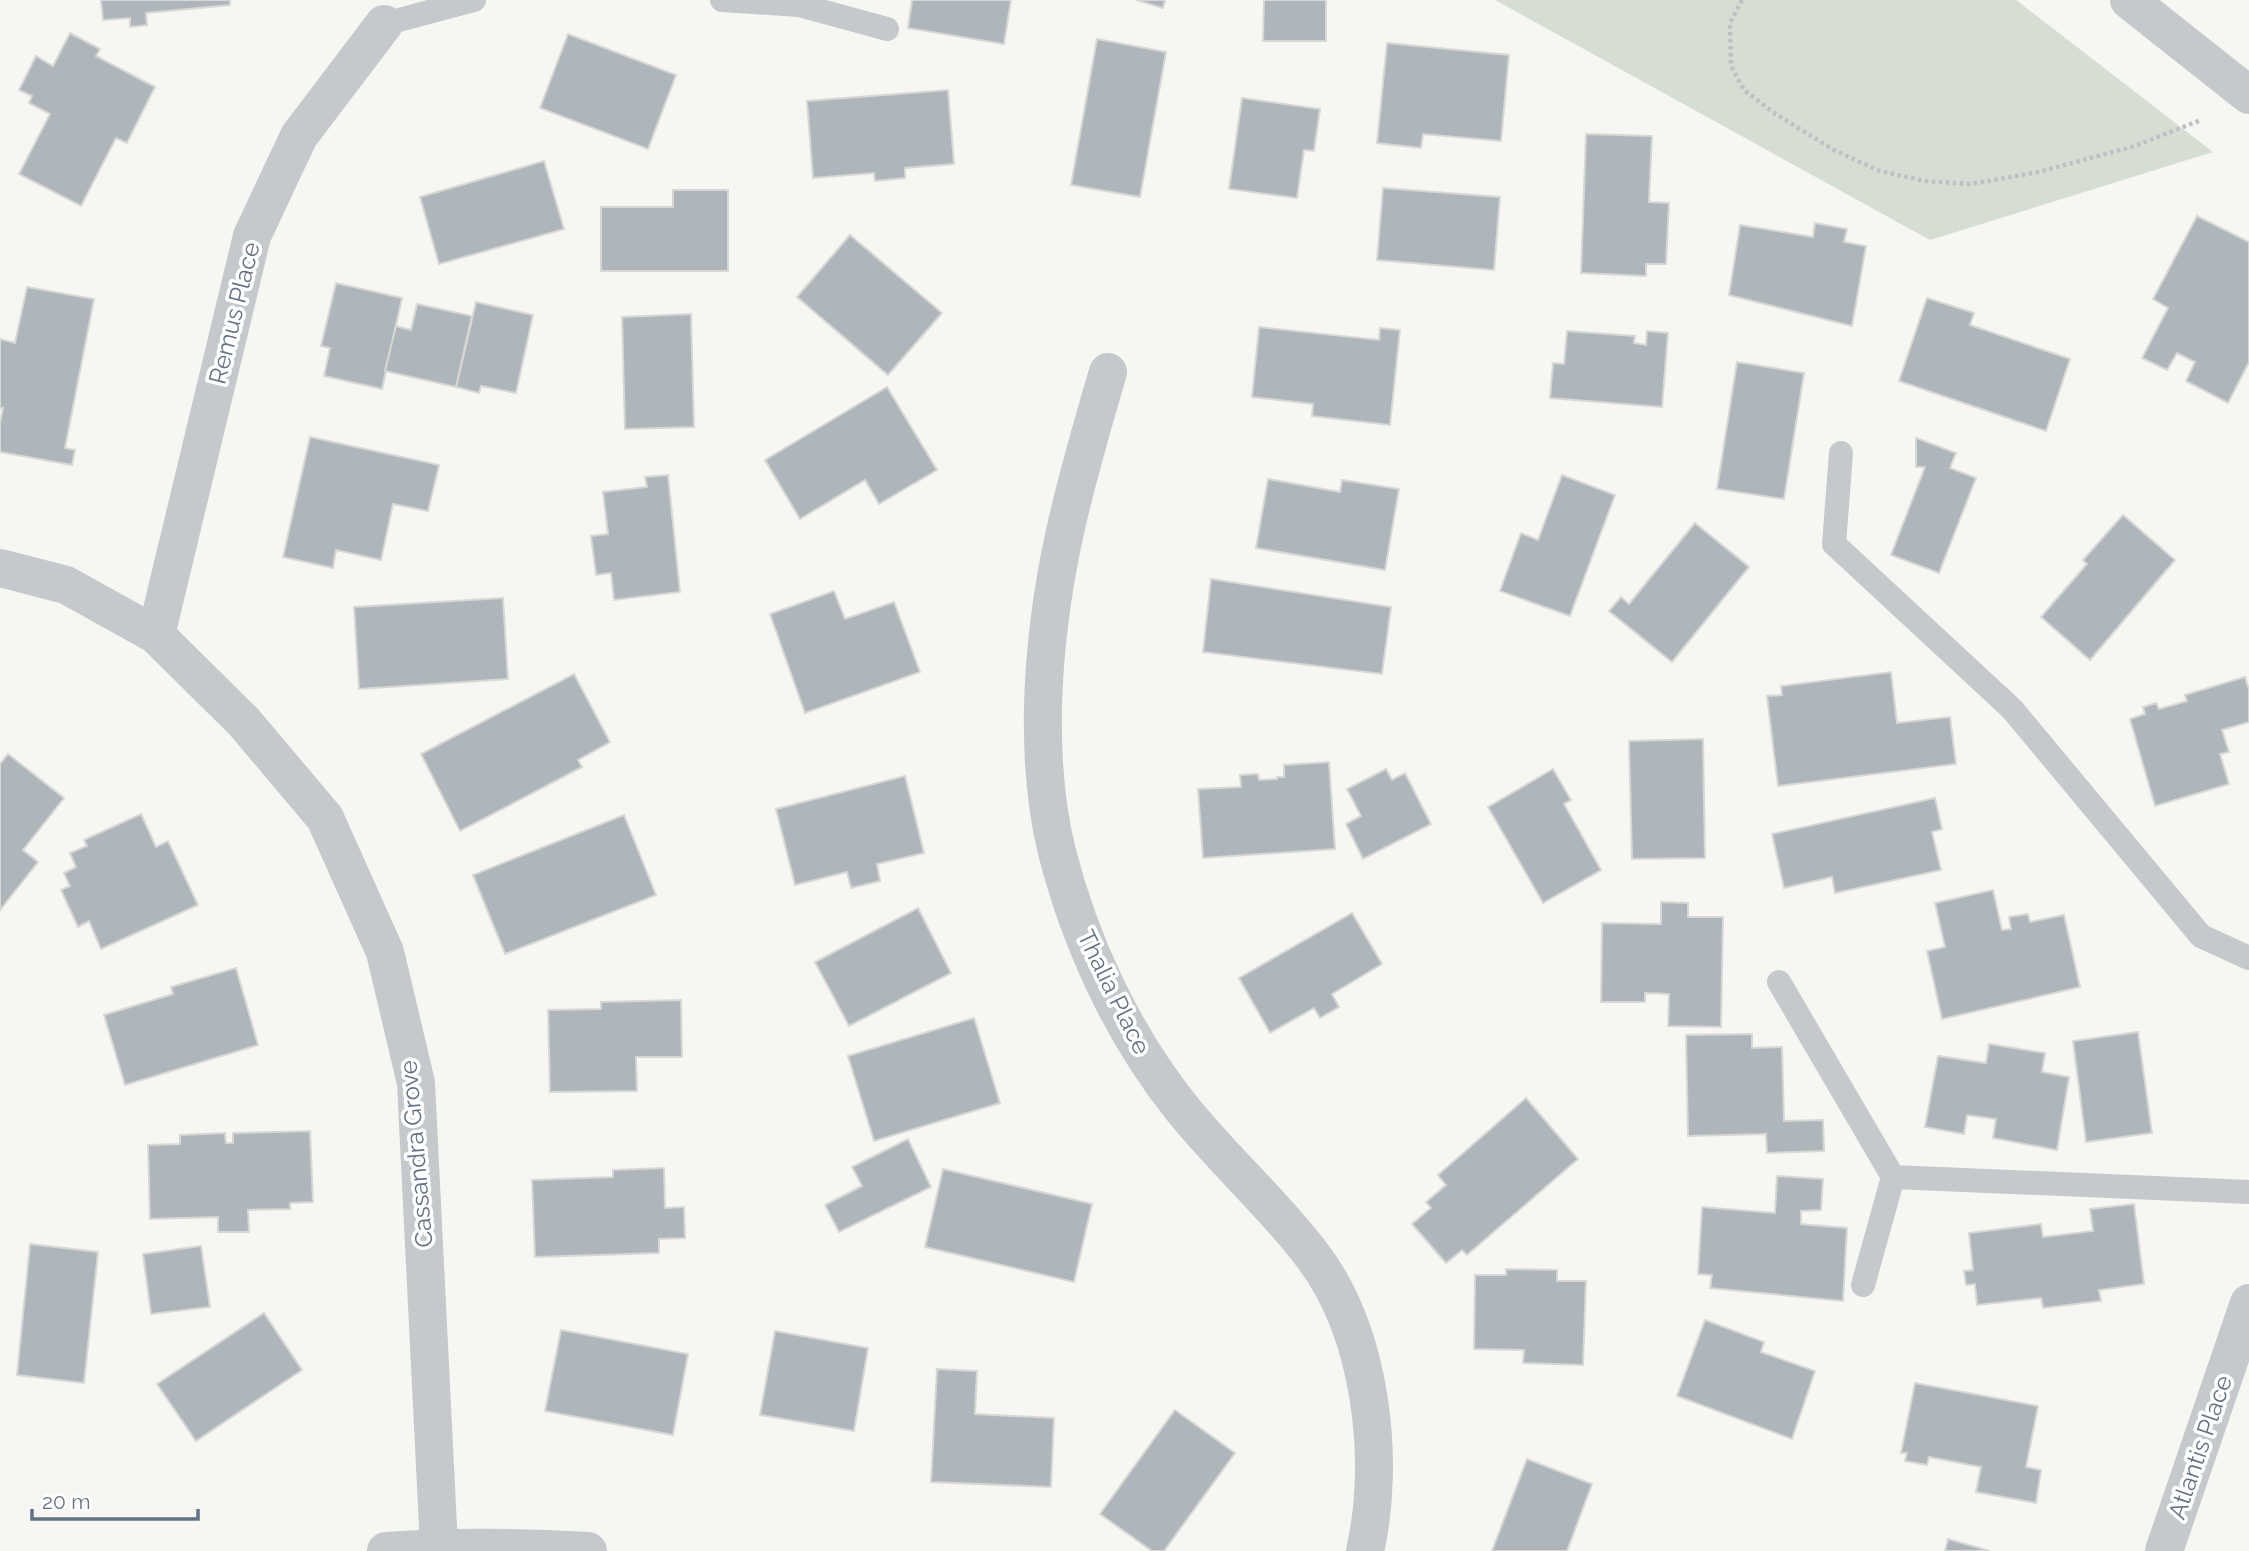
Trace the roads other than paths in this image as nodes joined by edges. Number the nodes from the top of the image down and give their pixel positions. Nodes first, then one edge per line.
1 (474, 0) edge
2 (722, 0) edge
3 (2129, 0) edge
4 (384, 24) joint
5 (887, 29) dead end
6 (2249, 95) edge
7 (1108, 372) dead end
8 (1841, 453) dead end
9 (0, 568) edge
10 (156, 635) junction
11 (2249, 958) edge
12 (1779, 982) dead end
13 (1893, 1177) junction
14 (2249, 1192) edge
15 (1863, 1285) dead end
16 (2249, 1303) edge
17 (439, 1547) junction
18 (386, 1551) edge
19 (588, 1551) edge
20 (1365, 1551) edge
21 (2164, 1551) edge

1 - 4 lane
2 - 5 lane
3 - 6 street
4 - 10 street, Remus Place
7 - 20 street, Thalia Place
8 - 11 lane
9 - 10 street, Cassandra Grove
10 - 17 street, Cassandra Grove
12 - 13 lane
13 - 14 lane
13 - 15 lane
16 - 21 street, Atlantis Place
17 - 18 street
17 - 19 street

